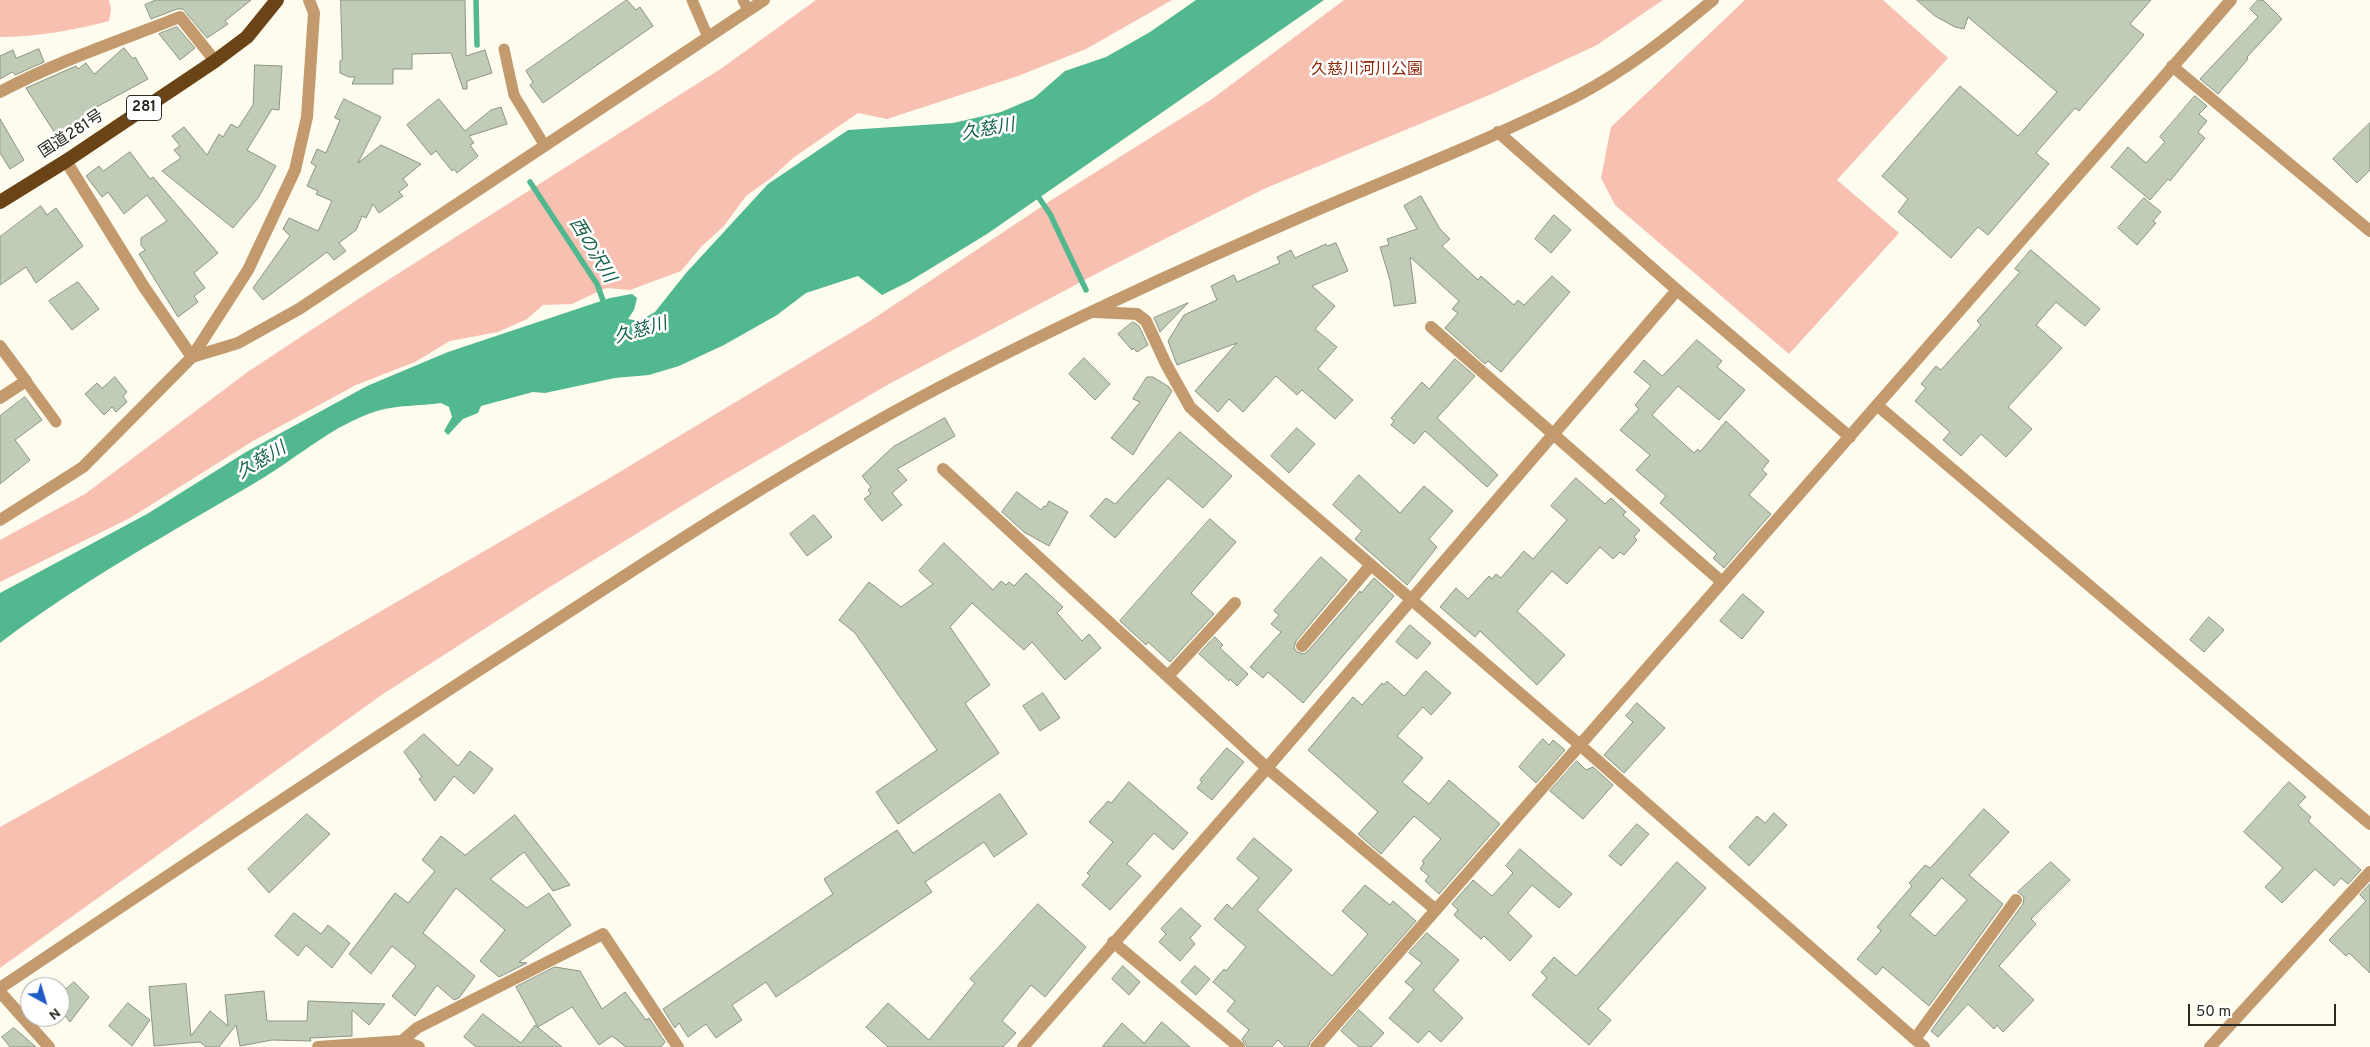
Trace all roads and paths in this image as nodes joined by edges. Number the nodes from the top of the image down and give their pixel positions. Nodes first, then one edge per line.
1 (277, 0) edge
2 (309, 0) edge
3 (692, 0) edge
4 (764, 0) edge
5 (1713, 0) edge
6 (2231, 0) edge
7 (745, 5) edge
8 (708, 37) junction
9 (504, 49) dead end
10 (215, 61) junction
11 (2172, 66) junction
12 (0, 92) edge
13 (1498, 132) junction
14 (545, 146) junction
15 (66, 161) junction
16 (0, 202) edge
17 (2370, 231) edge
18 (1677, 290) junction
19 (1091, 312) junction
20 (1431, 328) dead end
21 (0, 346) edge
22 (192, 357) junction
23 (26, 381) junction
24 (0, 398) edge
25 (1878, 406) junction
26 (56, 422) dead end
27 (1554, 434) junction
28 (1850, 437) junction
29 (943, 469) dead end
30 (0, 520) edge
31 (1370, 566) junction
32 (1722, 582) junction
33 (1411, 601) junction
34 (1235, 603) dead end
35 (1302, 646) dead end
36 (1168, 676) junction
37 (1581, 746) junction
38 (1267, 768) junction
39 (2370, 824) edge
40 (2370, 872) edge
41 (2016, 900) dead end
42 (1436, 910) junction
43 (1113, 942) junction
44 (0, 990) edge
45 (402, 1041) junction
46 (1920, 1043) edge
47 (49, 1047) edge
48 (318, 1047) edge
49 (419, 1047) edge
50 (678, 1047) edge
51 (1023, 1047) edge
52 (1239, 1047) edge
53 (1316, 1047) edge
54 (2210, 1047) edge

1 - 10 highway, 国道281号 / 281
2 - 22 street
3 - 8 lane
4 - 7 street
5 - 13 street
6 - 11 street
7 - 8 street
8 - 14 street
9 - 14 lane
10 - 12 street
10 - 15 highway, 国道281号 / 281
11 - 17 street
11 - 25 street
13 - 18 street
13 - 19 street
14 - 22 street
15 - 16 highway, 国道281号 / 281
15 - 22 street
18 - 27 street
18 - 28 street
19 - 31 street
19 - 44 street
20 - 27 street
21 - 23 street
22 - 30 street
23 - 24 street
23 - 26 lane
25 - 28 street
25 - 39 street
27 - 32 street
27 - 33 street
28 - 32 street
29 - 36 street
31 - 33 street
31 - 35 street
32 - 37 street
33 - 37 street
33 - 38 street
34 - 36 street
36 - 38 street
37 - 42 street
37 - 46 street
38 - 42 street
38 - 43 street
40 - 54 street
41 - 46 street
42 - 53 street
43 - 51 street
43 - 52 street
44 - 47 street
45 - 48 street
45 - 49 street
45 - 50 street

